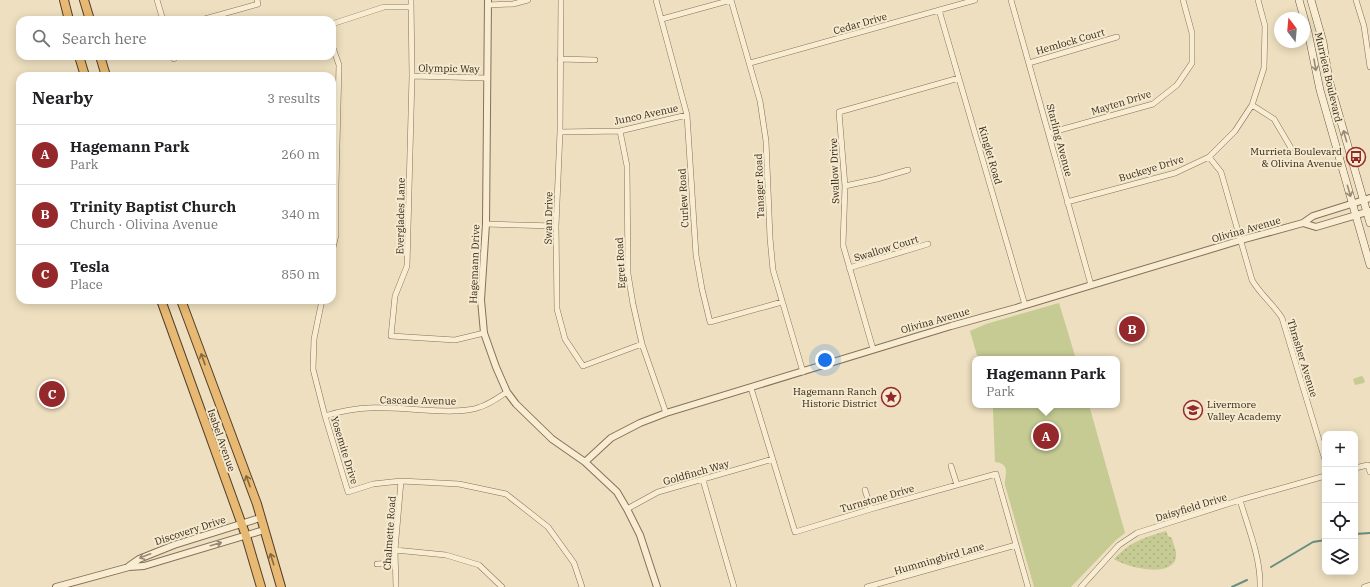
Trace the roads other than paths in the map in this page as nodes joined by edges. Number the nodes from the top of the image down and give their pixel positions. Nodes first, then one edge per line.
1 (64, 0) edge
2 (84, 0) edge
3 (157, 0) edge
4 (256, 0) edge
5 (412, 0) edge
6 (528, 0) edge
7 (561, 0) edge
8 (656, 0) edge
9 (731, 0) edge
10 (975, 0) edge
11 (1011, 0) edge
12 (1183, 0) edge
13 (1258, 0) edge
14 (1299, 0) edge
15 (1311, 0) edge
16 (1356, 0) edge
17 (488, 2) edge
18 (411, 7) junction
19 (939, 10) junction
20 (68, 16) edge
21 (89, 16) edge
22 (162, 16) edge
23 (215, 16) edge
24 (662, 19) junction
25 (336, 23) edge
26 (1117, 37) dead end
27 (336, 56) edge
28 (560, 59) junction
29 (80, 60) edge
30 (101, 60) edge
31 (595, 60) dead end
32 (750, 63) junction
33 (1029, 63) junction
34 (1370, 67) edge
35 (84, 72) edge
36 (105, 72) edge
37 (412, 76) junction
38 (486, 78) junction
39 (959, 78) junction
40 (1252, 105) junction
41 (338, 107) joint
42 (687, 115) junction
43 (620, 131) junction
44 (560, 132) junction
45 (1049, 133) junction
46 (336, 146) edge
47 (1291, 148) dead end
48 (1209, 157) junction
49 (908, 170) dead end
50 (845, 186) junction
51 (1366, 200) edge
52 (1067, 202) junction
53 (1352, 204) junction
54 (1368, 212) edge
55 (1356, 216) junction
56 (1303, 223) junction
57 (1370, 223) edge
58 (486, 224) junction
59 (556, 226) junction
60 (1241, 240) junction
61 (928, 244) dead end
62 (1370, 265) edge
63 (849, 268) junction
64 (1091, 285) junction
65 (782, 302) junction
66 (162, 304) edge
67 (183, 304) edge
68 (321, 304) edge
69 (1025, 305) junction
70 (484, 333) junction
71 (642, 344) junction
72 (873, 349) junction
73 (803, 372) junction
74 (751, 388) junction
75 (507, 392) junction
76 (666, 413) junction
77 (325, 416) junction
78 (1322, 450) edge
79 (772, 459) junction
80 (585, 462) junction
81 (951, 466) dead end
82 (1358, 467) edge
83 (1370, 472) edge
84 (1322, 477) edge
85 (704, 480) junction
86 (402, 481) junction
87 (957, 485) junction
88 (865, 490) dead end
89 (1240, 500) junction
90 (627, 509) junction
91 (870, 509) junction
92 (260, 518) junction
93 (241, 524) junction
94 (264, 530) junction
95 (246, 536) junction
96 (1016, 546) junction
97 (396, 550) junction
98 (395, 563) junction
99 (377, 564) dead end
100 (129, 567) junction
101 (1370, 585) edge
102 (56, 587) edge
103 (261, 587) edge
104 (281, 587) edge
105 (396, 587) edge
106 (502, 587) edge
107 (582, 587) edge
108 (657, 587) edge
109 (734, 587) edge
110 (867, 587) edge
111 (1028, 587) edge
112 (1081, 587) edge
113 (1260, 587) edge
114 (1364, 587) edge

1 - 20 highway
2 - 21 highway
3 - 22 street
4 - 23 street
5 - 18 street, Everglades Lane
6 - 17 street
7 - 28 street, Swan Drive
8 - 24 street, Curlew Road
9 - 24 street
9 - 32 street, Tanager Road
10 - 19 street, Cedar Drive
11 - 33 street, Starling Avenue
12 - 45 street, Mayten Drive
13 - 40 street, Buckeye Drive
14 -> 53 main road, Murrieta Boulevard
51 -> 15 main road, Murrieta Boulevard
16 - 34 street
17 - 38 street, Hagemann Drive
18 - 25 street
18 - 37 street, Everglades Lane
19 - 32 street, Cedar Drive
19 - 39 street, Kinglet Road
24 - 42 street, Curlew Road
26 - 33 street, Hemlock Court
27 - 41 street
28 - 31 street
28 - 44 street, Swan Drive
29 - 35 highway
30 - 36 highway
32 - 65 street, Tanager Road
33 - 45 street, Starling Avenue
37 - 38 street, Olympic Way
37 - 70 street, Everglades Lane
38 - 58 street, Hagemann Drive
39 - 50 street, Swallow Drive
39 - 69 street, Kinglet Road
40 - 47 street
40 - 48 street, Buckeye Drive
41 - 46 street
42 - 43 street, Junco Avenue
42 - 65 street, Curlew Road
43 - 44 street, Junco Avenue
43 - 71 street, Egret Road
44 - 59 street, Swan Drive
45 - 52 street, Starling Avenue
48 - 52 street, Buckeye Drive
48 - 60 street, Thrasher Avenue
49 - 50 street
50 - 63 street, Swallow Drive
51 - 53 street, Olivina Avenue
51 - 54 main road, Murrieta Boulevard
52 - 64 street, Starling Avenue
53 - 55 main road, Murrieta Boulevard
53 - 56 street, Olivina Avenue
54 - 55 street, Olivina Avenue
54 - 57 main road, Murrieta Boulevard
55 - 56 street, Olivina Avenue
55 - 62 main road, Murrieta Boulevard
56 - 60 street, Olivina Avenue
58 - 59 street
58 - 70 street, Hagemann Drive
59 - 71 street, Swan Drive
60 - 64 street, Olivina Avenue
60 - 78 street, Thrasher Avenue
61 - 63 street, Swallow Court
63 - 72 street, Swallow Drive
64 - 69 street, Olivina Avenue
65 - 73 street, Tanager Road
66 - 93 highway, Isabel Avenue
92 -> 67 highway, Isabel Avenue
68 - 77 street, Yosemite Drive
69 - 72 street, Olivina Avenue
70 - 75 street, Hagemann Drive
71 - 76 street, Egret Road
72 - 73 street, Olivina Avenue
73 - 74 street, Olivina Avenue
74 - 76 street, Olivina Avenue
74 - 79 street, Turnstone Drive
75 - 77 street, Cascade Avenue
75 - 80 street, Hagemann Drive
76 - 80 street, Olivina Avenue
77 - 86 street, Yosemite Drive
79 - 85 street, Goldfinch Way
79 - 91 street, Turnstone Drive
80 - 90 street, Hagemann Drive
81 - 87 street
82 - 83 street
84 - 89 street, Daisyfield Drive
85 - 90 street, Goldfinch Way
85 - 109 street
86 - 97 street, Chalmette Road
86 - 107 street, Yosemite Drive
87 - 91 street, Turnstone Drive
87 - 96 street, Turnstone Drive
88 - 91 street
89 - 112 street, Daisyfield Drive
89 - 113 street
90 - 108 street, Hagemann Drive
92 - 93 street, Discovery Drive
92 - 94 highway, Isabel Avenue
93 - 95 highway, Isabel Avenue
93 -> 100 street, Discovery Drive
94 - 95 street, Discovery Drive
104 -> 94 highway, Isabel Avenue
100 -> 95 street, Discovery Drive
95 - 103 highway, Isabel Avenue
96 - 110 street, Hummingbird Lane
96 - 111 street, Turnstone Drive
97 - 98 street, Chalmette Road
97 - 106 street
98 - 99 street
98 - 105 street, Chalmette Road
100 - 102 street, Discovery Drive
101 - 114 street

